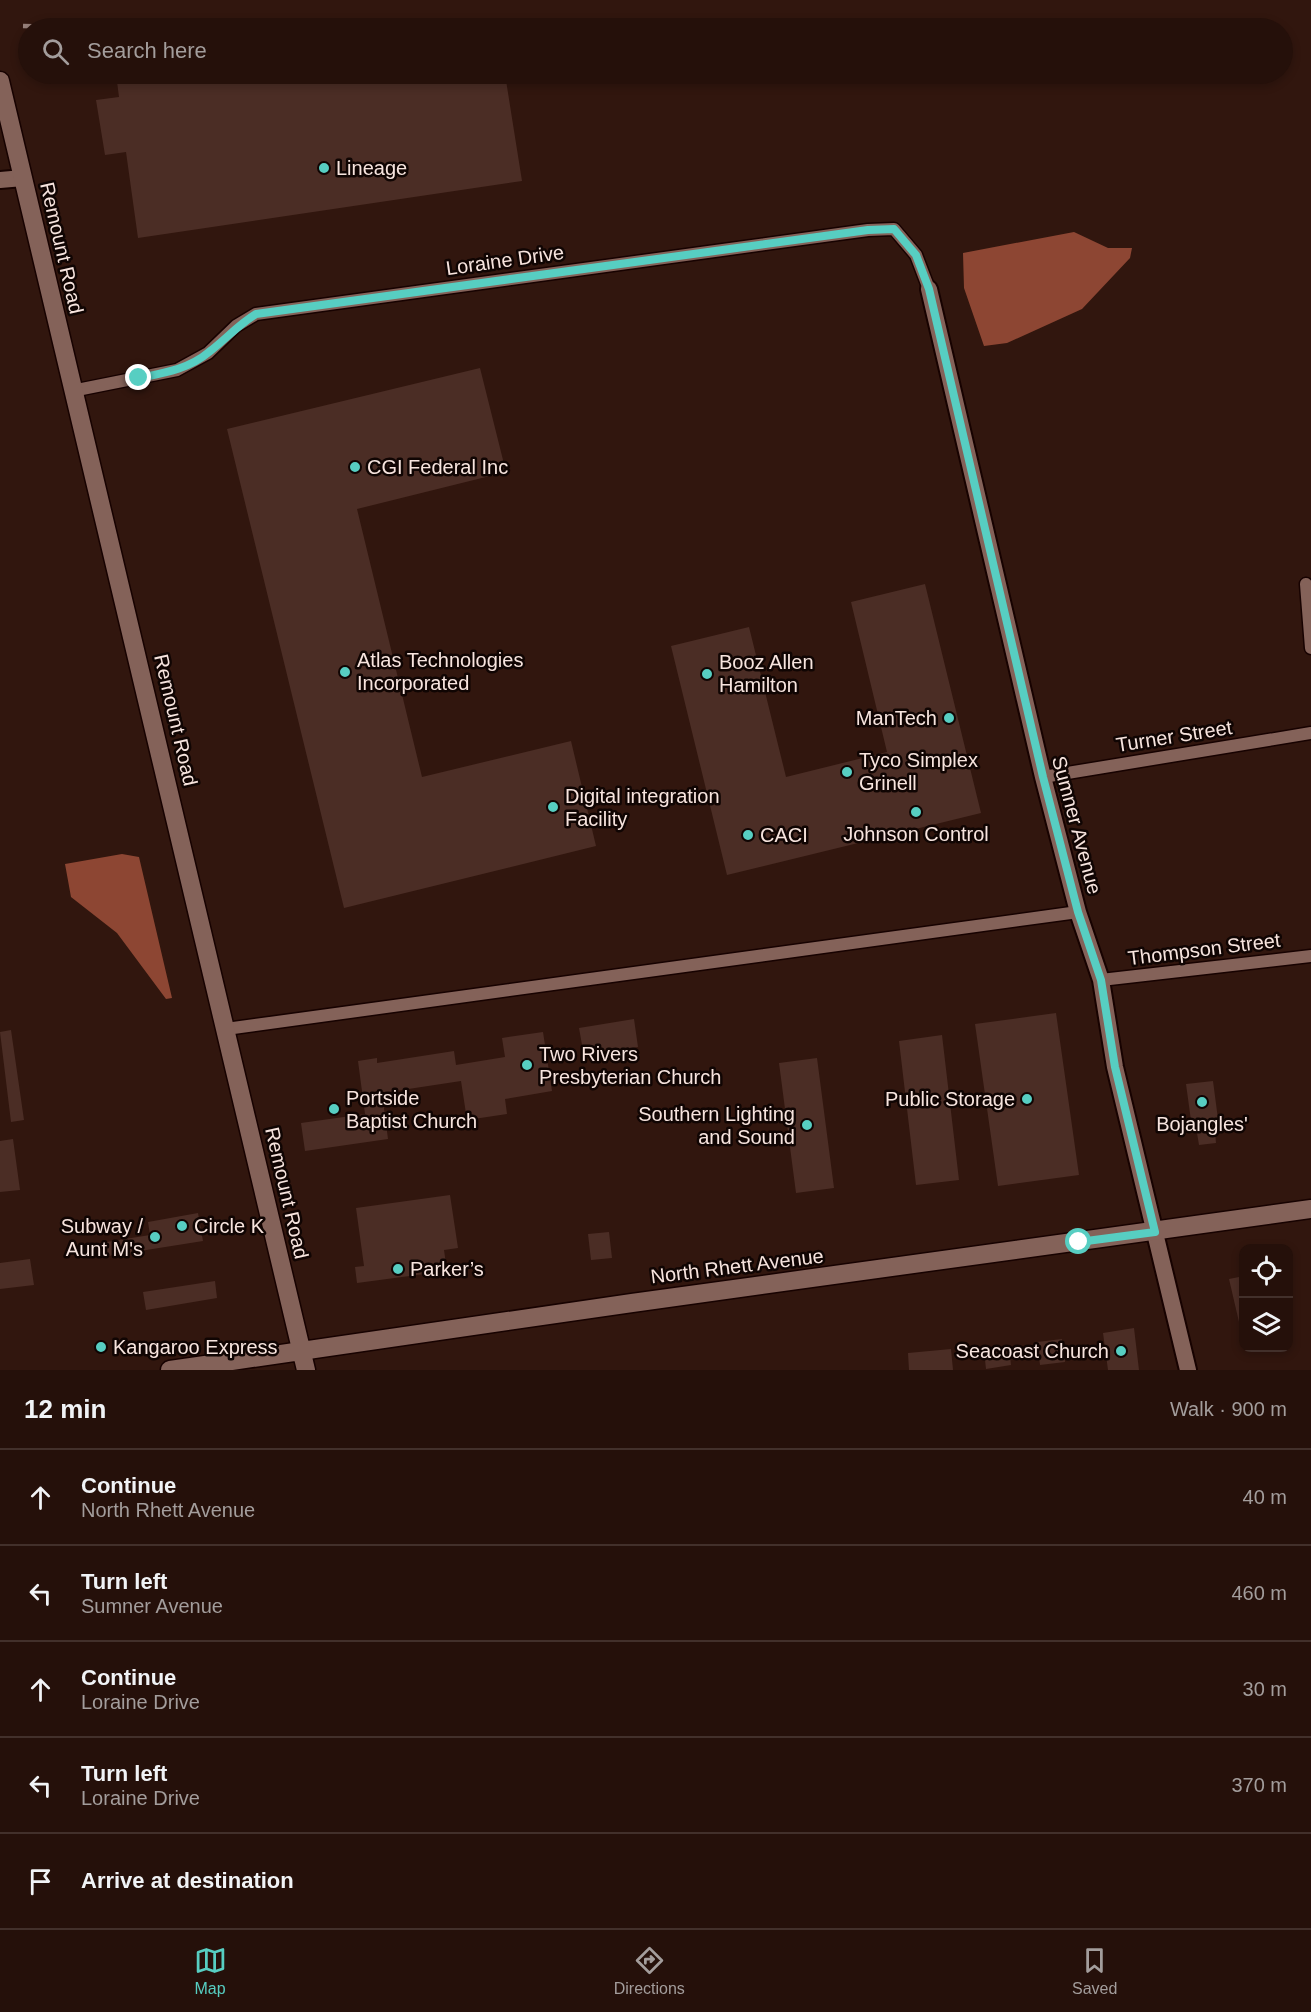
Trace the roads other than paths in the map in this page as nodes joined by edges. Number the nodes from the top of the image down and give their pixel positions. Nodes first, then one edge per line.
1 (0, 81) edge
2 (23, 178) junction
3 (0, 180) edge
4 (929, 289) joint
5 (72, 391) junction
6 (1306, 584) dead end
7 (1311, 648) edge
8 (1311, 733) edge
9 (1043, 777) junction
10 (1078, 912) junction
11 (1311, 956) edge
12 (1101, 980) junction
13 (226, 1029) junction
14 (1311, 1209) edge
15 (1155, 1232) junction
16 (302, 1351) junction
17 (170, 1370) edge
18 (306, 1370) edge
19 (1188, 1370) edge

1 - 2 main road, Remount Road
2 - 3 street
2 - 5 main road, Remount Road
4 - 5 street, Loraine Drive
4 - 9 street, Sumner Avenue
5 - 13 main road, Remount Road
6 - 7 street
8 - 9 street, Turner Street
9 - 10 street, Sumner Avenue
10 - 12 street, Sumner Avenue
10 - 13 street
11 - 12 street, Thompson Street
12 - 15 street, Sumner Avenue
13 - 16 main road, Remount Road
14 - 15 main road, North Rhett Avenue
15 - 16 main road, North Rhett Avenue
15 - 19 street, Sumner Avenue
16 - 17 main road, North Rhett Avenue
16 - 18 main road, Remount Road

